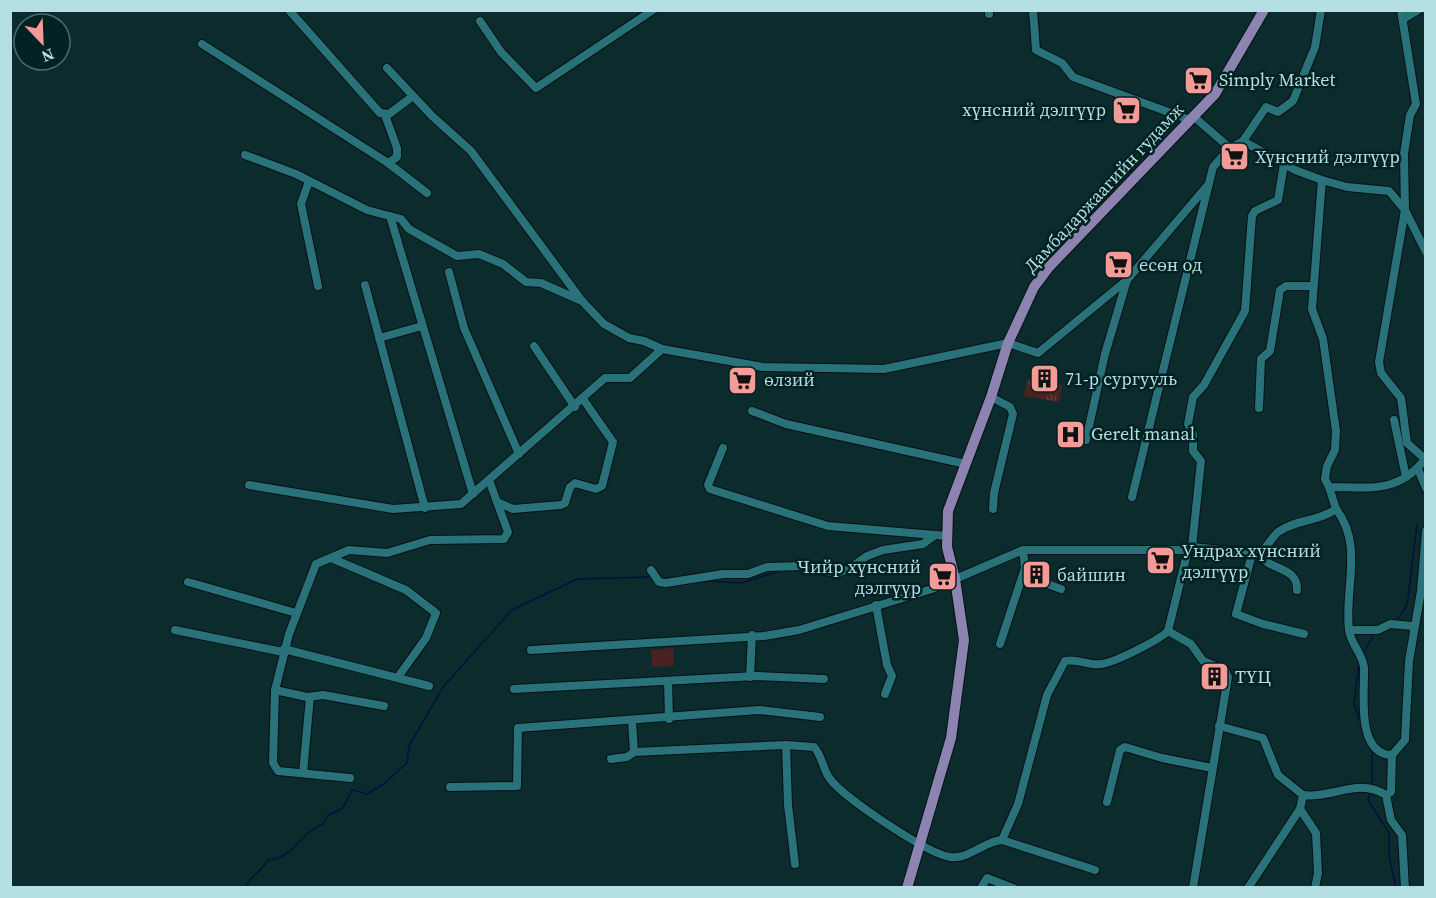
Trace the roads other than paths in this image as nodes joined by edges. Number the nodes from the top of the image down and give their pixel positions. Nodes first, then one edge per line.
1 (289, 10) edge
2 (653, 10) edge
3 (1033, 10) edge
4 (1264, 10) edge
5 (1321, 10) edge
6 (1418, 10) edge
7 (1402, 15) edge
8 (480, 21) dead end
9 (202, 44) dead end
10 (387, 68) dead end
11 (413, 96) junction
12 (386, 115) junction
13 (1192, 118) junction
14 (1243, 141) junction
15 (1230, 148) junction
16 (245, 155) dead end
17 (388, 163) junction
18 (1284, 164) junction
19 (1322, 180) junction
20 (309, 181) junction
21 (1209, 183) junction
22 (427, 193) dead end
23 (1405, 210) junction
24 (390, 216) junction
25 (1425, 252) edge
26 (450, 272) dead end
27 (1127, 280) junction
28 (365, 285) dead end
29 (318, 286) dead end
30 (1313, 286) junction
31 (582, 301) junction
32 (422, 326) junction
33 (379, 338) junction
34 (1008, 343) junction
35 (534, 346) dead end
36 (662, 349) junction
37 (992, 398) junction
38 (583, 399) junction
39 (575, 407) junction
40 (1259, 408) dead end
41 (752, 411) dead end
42 (1394, 420) dead end
43 (1086, 440) dead end
44 (723, 448) dead end
45 (519, 454) junction
46 (1425, 458) edge
47 (966, 464) junction
48 (1418, 469) junction
49 (1406, 477) junction
50 (489, 480) junction
51 (249, 485) dead end
52 (1329, 488) junction
53 (1425, 488) edge
54 (473, 494) junction
55 (1132, 498) dead end
56 (497, 502) junction
57 (425, 508) junction
58 (993, 509) dead end
59 (1336, 509) junction
60 (1425, 531) edge
61 (934, 535) junction
62 (947, 536) junction
63 (1190, 548) junction
64 (1023, 550) junction
65 (1255, 554) junction
66 (332, 558) junction
67 (1023, 575) junction
68 (655, 576) dead end
69 (955, 579) junction
70 (188, 582) dead end
71 (1062, 589) dead end
72 (1298, 590) dead end
73 (876, 605) junction
74 (296, 613) junction
75 (1413, 626) junction
76 (175, 630) dead end
77 (1349, 630) junction
78 (1168, 631) junction
79 (1304, 634) dead end
80 (752, 635) junction
81 (1000, 644) dead end
82 (284, 650) junction
83 (531, 650) dead end
84 (398, 677) junction
85 (750, 677) junction
86 (824, 679) dead end
87 (668, 681) junction
88 (429, 686) dead end
89 (513, 689) dead end
90 (275, 690) junction
91 (885, 694) dead end
92 (310, 697) junction
93 (384, 706) dead end
94 (820, 717) dead end
95 (669, 719) junction
96 (632, 721) junction
97 (1219, 726) junction
98 (786, 745) junction
99 (634, 752) junction
100 (1392, 755) junction
101 (611, 759) dead end
102 (1212, 768) junction
103 (303, 773) junction
104 (350, 778) dead end
105 (450, 787) dead end
106 (1303, 795) junction
107 (1386, 795) junction
108 (1107, 802) dead end
109 (1300, 809) junction
110 (1002, 840) junction
111 (919, 845) junction
112 (795, 864) dead end
113 (1095, 870) dead end
114 (907, 888) edge
115 (981, 888) edge
116 (1013, 888) edge
117 (1193, 888) edge
118 (1248, 888) edge
119 (1315, 888) edge
120 (1405, 888) edge

1 - 12 street
2 - 8 street
3 - 13 street
4 - 13 main road, Дамбадаржаагийн гудамж
5 - 14 street
6 - 7 street
7 - 23 street
9 - 17 street
10 - 11 street
11 - 12 street
11 - 31 street
12 - 17 street
13 - 15 street
13 - 34 main road, Дамбадаржаагийн гудамж
14 - 15 street
14 - 18 street
15 - 21 street
16 - 20 street
17 - 22 street
18 - 19 street
18 - 63 street
19 - 23 street
19 - 30 street
20 - 24 street
20 - 29 street
21 - 27 street
21 - 55 street
23 - 25 street
23 - 46 street
24 - 31 street
24 - 32 street
26 - 45 street
27 - 34 street
27 - 43 street
28 - 33 street
30 - 40 street
30 - 52 street
31 - 36 street
32 - 33 street
32 - 54 street
33 - 57 street
34 - 36 street
34 - 37 main road, Дамбадаржаагийн гудамж
35 - 39 street
36 - 38 street
37 - 47 main road, Дамбадаржаагийн гудамж
37 - 58 street
38 - 39 street
38 - 56 street
39 - 45 street
41 - 47 street
42 - 49 street
44 - 61 street
45 - 50 street
46 - 48 street
47 - 62 main road, Дамбадаржаагийн гудамж
48 - 49 street
48 - 53 street
49 - 52 street
50 - 54 street
50 - 56 street
51 - 57 street
52 - 59 street
54 - 57 street
56 - 66 street
59 - 65 street
59 - 77 street
60 - 75 street
61 - 62 street
61 - 68 street
62 - 69 main road, Дамбадаржаагийн гудамж
63 - 64 street
63 - 65 street
63 - 78 street
64 - 67 street
64 - 69 street
65 - 72 street
65 - 79 street
66 - 74 street
66 - 84 street
67 - 71 street
67 - 81 street
69 - 73 street
69 - 111 main road, Дамбадаржаагийн гудамж
70 - 74 street
73 - 80 street
73 - 91 street
74 - 82 street
75 - 77 street
75 - 100 street
76 - 82 street
77 - 100 street
78 - 97 street
78 - 110 street
80 - 83 street
80 - 85 street
82 - 84 street
82 - 90 street
84 - 88 street
85 - 86 street
85 - 87 street
87 - 89 street
87 - 95 street
90 - 92 street
90 - 103 street
92 - 93 street
92 - 103 street
94 - 95 street
95 - 96 street
96 - 99 street
96 - 105 street
97 - 102 street
97 - 106 street
98 - 99 street
98 - 111 street
98 - 112 street
99 - 101 street
100 - 107 street
102 - 108 street
102 - 117 street
103 - 104 street
106 - 107 street
106 - 109 street
107 - 120 street
109 - 118 street
109 - 119 street
110 - 111 street
110 - 113 street
111 - 114 main road, Дамбадаржаагийн гудамж
115 - 116 street

